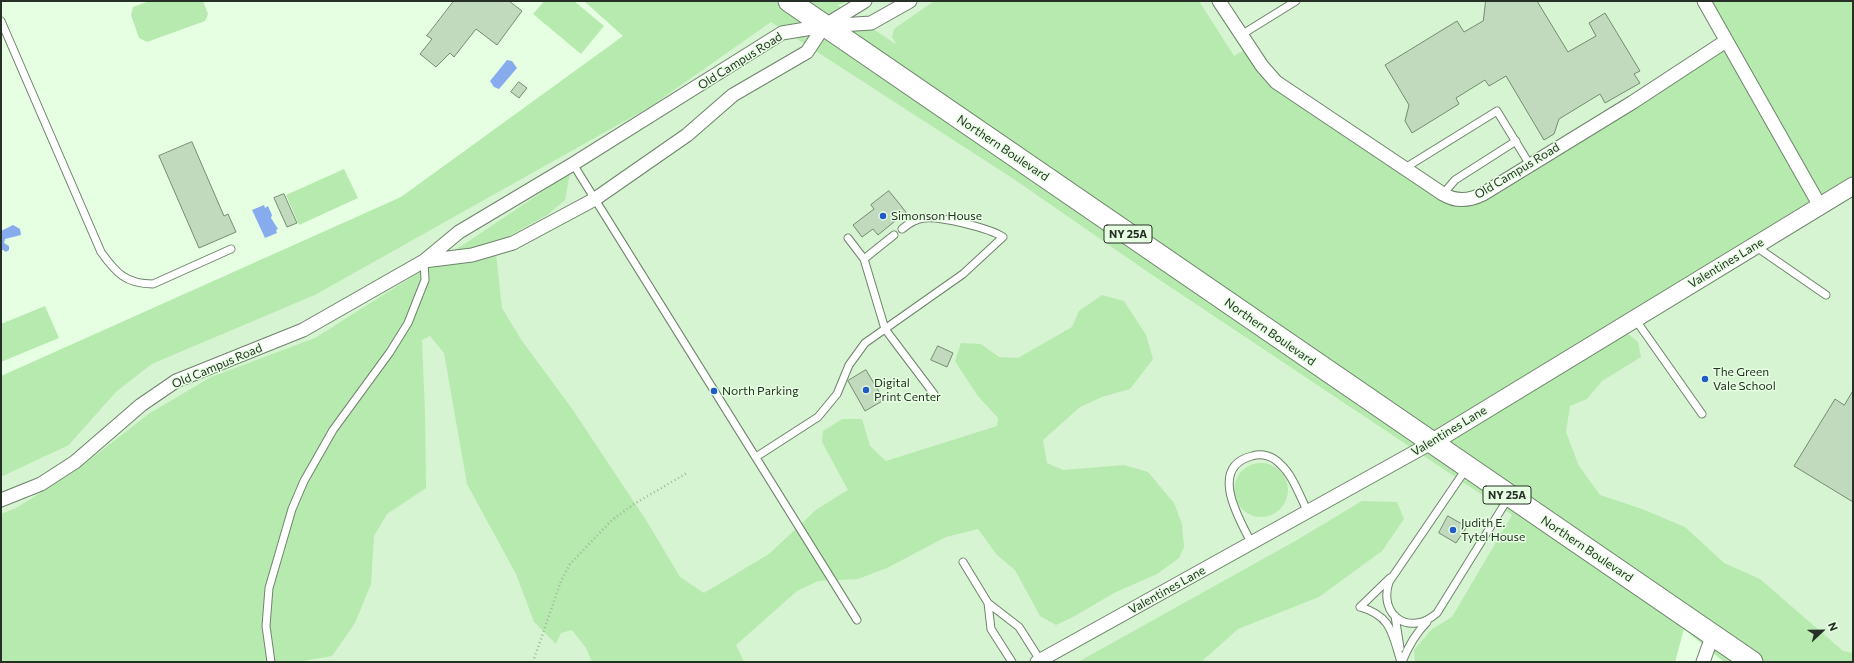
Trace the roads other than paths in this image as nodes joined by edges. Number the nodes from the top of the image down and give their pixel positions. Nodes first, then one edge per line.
1 (789, 1) edge
2 (865, 1) edge
3 (910, 1) edge
4 (1219, 1) edge
5 (1296, 1) edge
6 (1704, 1) edge
7 (1, 21) edge
8 (824, 26) junction
9 (1241, 35) junction
10 (1726, 41) junction
11 (1516, 141) junction
12 (573, 164) junction
13 (1530, 165) junction
14 (1405, 168) junction
15 (1853, 186) edge
16 (1443, 194) junction
17 (595, 199) junction
18 (1820, 206) junction
19 (902, 229) dead end
20 (894, 235) dead end
21 (848, 238) dead end
22 (1755, 246) junction
23 (231, 250) dead end
24 (864, 259) junction
25 (424, 261) junction
26 (1826, 295) dead end
27 (1635, 319) junction
28 (885, 329) junction
29 (934, 394) dead end
30 (1702, 414) dead end
31 (1431, 443) junction
32 (756, 457) junction
33 (1467, 467) junction
34 (1509, 496) junction
35 (1, 500) edge
36 (1308, 512) junction
37 (1251, 542) junction
38 (963, 562) dead end
39 (1394, 574) junction
40 (988, 603) junction
41 (1395, 616) junction
42 (857, 620) dead end
43 (1430, 620) junction
44 (1713, 634) junction
45 (1039, 661) edge
46 (271, 662) edge
47 (1012, 662) edge
48 (1401, 662) edge
49 (1703, 662) edge
50 (1752, 662) edge

1 - 8 main road, Northern Boulevard / NY 25A
2 - 8 street
3 - 8 street
4 - 9 street, Old Campus Road
5 - 9 lane
6 - 10 street
7 - 23 lane
8 - 12 street, Old Campus Road
8 - 17 street, Old Campus Road
8 - 31 main road, Northern Boulevard / NY 25A
9 - 14 street, Old Campus Road
10 - 13 street, Old Campus Road
10 - 18 street
11 - 13 lane
11 - 14 lane
11 - 16 lane
12 - 17 lane
12 - 25 street, Old Campus Road
13 - 16 street, Old Campus Road
14 - 16 street, Old Campus Road
15 - 18 street, Valentines Lane
17 - 25 street, Old Campus Road
17 - 32 lane
18 - 22 street, Valentines Lane
19 - 28 lane
20 - 24 lane
21 - 24 lane
22 - 26 lane
22 - 27 street, Valentines Lane
24 - 28 lane
25 - 35 street, Old Campus Road
25 - 46 lane
27 - 30 lane
27 - 31 street, Valentines Lane
28 - 29 lane
28 - 32 lane
31 - 33 main road, Northern Boulevard / NY 25A
31 - 36 street, Valentines Lane
32 - 42 lane
33 - 34 main road, Northern Boulevard / NY 25A
33 - 39 lane
34 - 43 lane
34 - 44 main road, Northern Boulevard / NY 25A
36 - 37 street, Valentines Lane
36 - 37 lane
37 - 45 street, Valentines Lane
38 - 40 lane
39 - 41 lane
39 - 48 lane
40 - 45 lane
40 - 47 lane
41 - 43 lane
41 - 48 lane
43 - 48 lane
44 - 49 street
44 - 50 main road, Northern Boulevard / NY 25A

